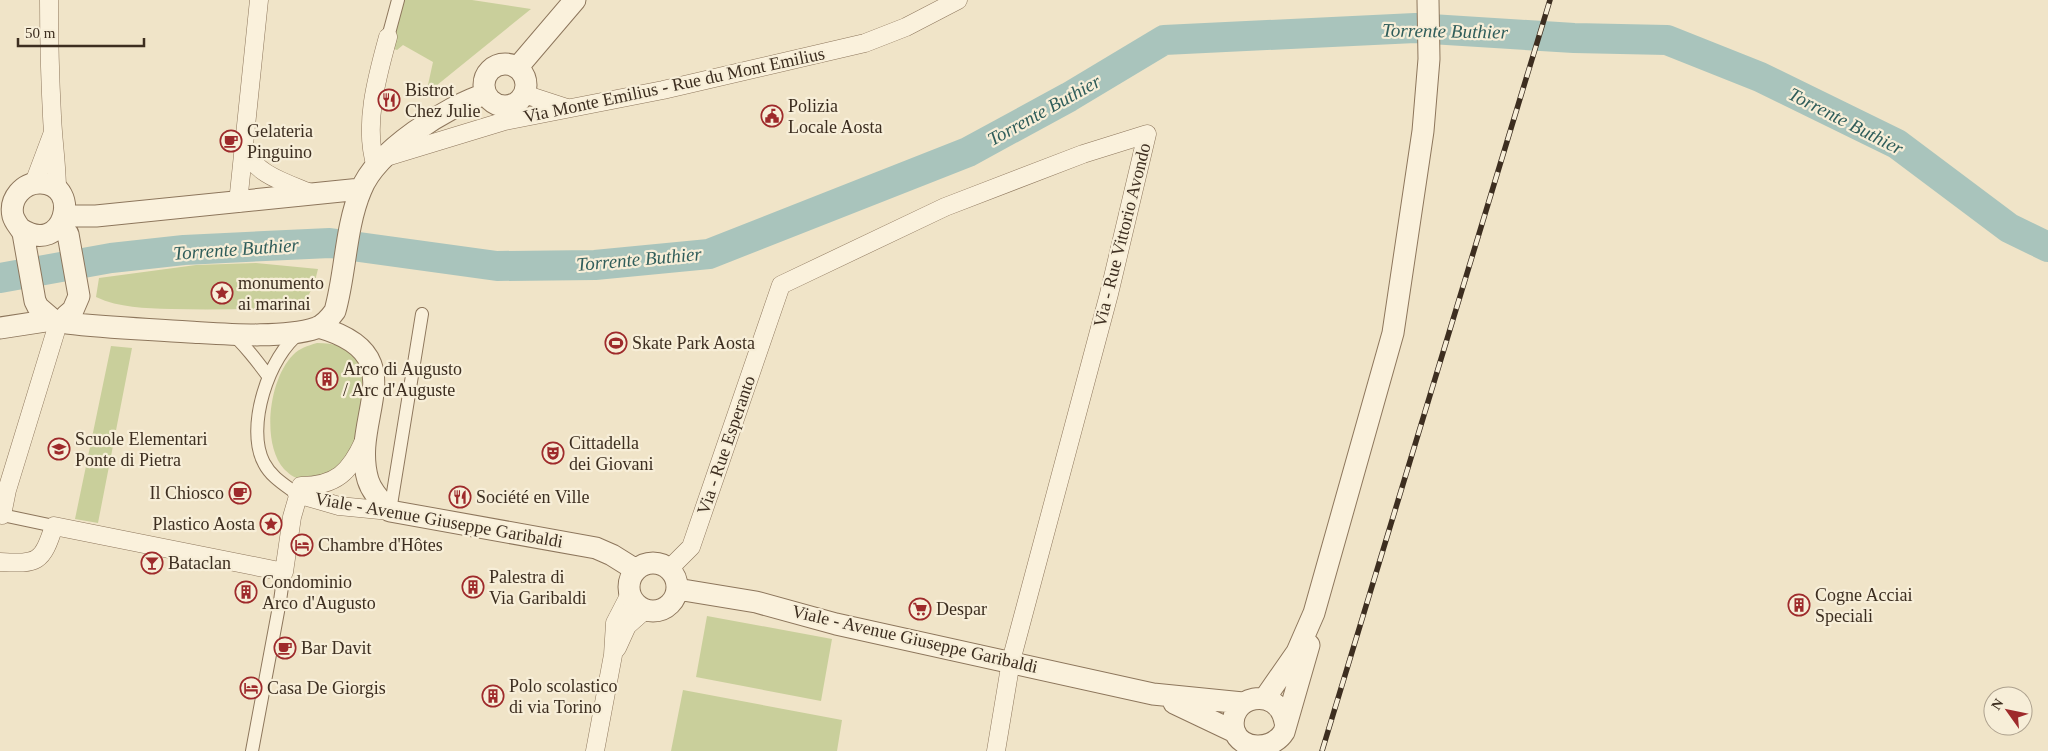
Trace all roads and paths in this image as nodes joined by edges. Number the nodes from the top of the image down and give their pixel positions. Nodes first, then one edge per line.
1 (49, 0) edge
2 (259, 0) edge
3 (398, 0) edge
4 (575, 0) edge
5 (958, 0) edge
6 (1428, 0) edge
7 (388, 37) joint
8 (517, 68) junction
9 (486, 94) junction
10 (524, 94) junction
11 (561, 110) junction
12 (53, 133) junction
13 (243, 146) junction
14 (381, 162) junction
15 (34, 183) junction
16 (57, 190) junction
17 (361, 190) junction
18 (314, 194) junction
19 (238, 203) junction
20 (63, 226) junction
21 (23, 234) junction
22 (781, 285) joint
23 (422, 314) dead end
24 (59, 321) junction
25 (0, 328) edge
26 (312, 328) junction
27 (231, 334) junction
28 (268, 376) junction
29 (368, 434) junction
30 (297, 494) junction
31 (390, 512) junction
32 (2, 515) joint
33 (54, 526) junction
34 (0, 562) edge
35 (669, 569) junction
36 (636, 570) junction
37 (284, 572) junction
38 (677, 589) junction
39 (630, 594) junction
40 (645, 610) junction
41 (1314, 613) junction
42 (614, 655) junction
43 (1011, 661) junction
44 (1153, 694) junction
45 (1265, 698) junction
46 (1243, 703) junction
47 (1280, 738) edge
48 (1241, 742) edge
49 (252, 751) edge
50 (595, 751) edge
51 (996, 751) edge

1 - 12 street
2 - 13 street
3 - 7 street
4 - 8 street
5 - 11 street, Via Monte Emilius - Rue du Mont Emilius
6 - 41 street
7 - 14 street
8 - 9 street
8 - 10 street
9 - 10 street
9 - 14 street
10 - 11 street
11 - 14 street, Via Monte Emilius - Rue du Mont Emilius
12 - 15 street
12 - 16 street
13 - 18 street
13 - 19 street
14 - 17 street
15 - 16 street
15 - 21 street
16 - 20 street
17 - 18 street
17 - 26 street
18 - 19 street
19 - 20 street
20 - 21 street
20 - 24 street
21 - 24 street
22 - 35 street, Via - Rue Esperanto
22 - 43 street, Via - Rue Vittorio Avondo
23 - 31 street
24 - 25 street
24 - 27 street
24 - 32 street
26 - 27 street
26 - 28 street
26 - 29 street
27 - 28 street
28 - 30 street
29 - 30 street
29 - 31 street
30 - 31 street, Viale - Avenue Giuseppe Garibaldi
30 - 37 street
31 - 36 street, Viale - Avenue Giuseppe Garibaldi
32 - 33 street
33 - 34 street
33 - 37 street
35 - 36 street
35 - 38 street
36 - 39 street
37 - 49 street
38 - 40 street
38 - 43 street, Viale - Avenue Giuseppe Garibaldi
39 - 40 street
39 - 42 street
40 - 42 street
41 - 45 street
41 - 47 street
42 - 50 street
43 - 44 street, Viale - Avenue Giuseppe Garibaldi
43 - 51 street
44 - 46 street, Viale - Avenue Giuseppe Garibaldi
44 - 48 street, Viale - Avenue Giuseppe Garibaldi
45 - 46 street
45 - 47 street
46 - 48 street
47 - 48 street

